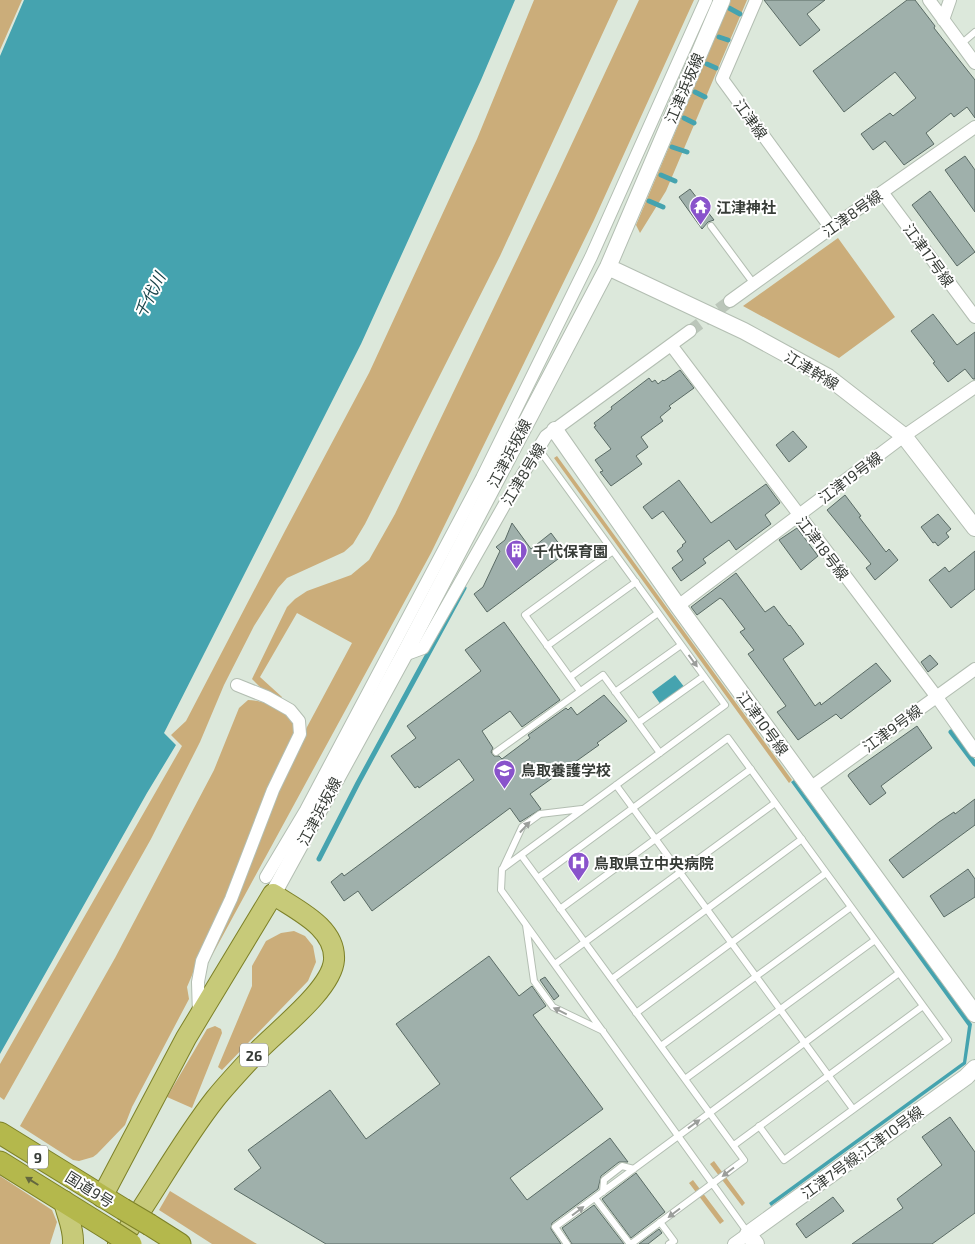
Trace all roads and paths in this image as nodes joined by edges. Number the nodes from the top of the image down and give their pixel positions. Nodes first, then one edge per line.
1 (706, 0) edge
2 (722, 0) edge
3 (756, 0) edge
4 (929, 0) edge
5 (950, 0) edge
6 (943, 20) junction
7 (975, 32) edge
8 (961, 44) junction
9 (975, 63) edge
10 (975, 127) edge
11 (882, 192) junction
12 (711, 226) dead end
13 (831, 228) junction
14 (608, 267) junction
15 (754, 284) junction
16 (730, 301) tunnel mouth
17 (975, 317) edge
18 (690, 331) tunnel mouth
19 (671, 345) junction
20 (975, 387) edge
21 (555, 430) junction
22 (904, 436) junction
23 (538, 448) junction
24 (799, 515) junction
25 (975, 528) edge
26 (613, 551) junction
27 (636, 582) junction
28 (678, 606) junction
29 (658, 613) junction
30 (681, 644) junction
31 (548, 646) junction
32 (404, 655) junction
33 (975, 669) edge
34 (704, 676) junction
35 (570, 677) junction
36 (237, 685) dead end
37 (580, 691) junction
38 (616, 692) junction
39 (936, 696) junction
40 (638, 724) junction
41 (975, 751) edge
42 (496, 752) dead end
43 (660, 753) junction
44 (751, 769) junction
45 (616, 785) junction
46 (810, 788) junction
47 (775, 802) junction
48 (633, 808) junction
49 (583, 809) junction
50 (656, 839) junction
51 (802, 839) junction
52 (521, 855) junction
53 (502, 869) junction
54 (680, 872) junction
55 (826, 873) junction
56 (538, 878) junction
57 (270, 886) junction
58 (851, 907) junction
59 (560, 909) junction
60 (707, 909) junction
61 (526, 924) junction
62 (875, 940) junction
63 (585, 942) junction
64 (732, 943) junction
65 (555, 964) junction
66 (899, 974) junction
67 (756, 976) junction
68 (612, 979) junction
69 (923, 1006) junction
70 (780, 1010) junction
71 (636, 1013) junction
72 (975, 1014) edge
73 (199, 1017) junction
74 (604, 1031) junction
75 (804, 1043) junction
76 (661, 1046) junction
77 (975, 1068) edge
78 (829, 1076) junction
79 (685, 1079) junction
80 (853, 1109) junction
81 (709, 1112) junction
82 (760, 1126) junction
83 (0, 1134) edge
84 (678, 1135) junction
85 (734, 1145) junction
86 (0, 1162) edge
87 (713, 1184) junction
88 (102, 1196) junction
89 (595, 1198) junction
90 (64, 1201) junction
91 (660, 1222) junction
92 (121, 1239) edge
93 (752, 1239) edge
94 (73, 1244) edge
95 (180, 1244) edge
96 (568, 1244) edge
97 (631, 1244) edge
98 (669, 1244) edge
99 (734, 1244) edge

1 - 57 street
2 - 14 street, 江津浜坂線
3 - 13 street, 江津線
4 - 6 street
5 - 6 street
6 - 8 street
7 - 8 lane
8 - 9 street
10 - 11 street, 江津8号線
11 - 13 street, 江津8号線
11 - 17 street, 江津17号線
12 - 15 lane
13 - 15 street, 江津8号線
14 - 22 street, 江津幹線
14 - 32 street, 江津浜坂線
15 - 16 street, 江津8号線
18 - 19 street, 江津8号線
19 - 21 street, 江津8号線
19 - 24 street, 江津18号線
20 - 22 street, 江津19号線
21 - 23 street, 江津8号線
21 - 28 street, 江津10号線
22 - 24 street, 江津19号線
22 - 25 street, 江津幹線
23 - 26 lane
23 - 32 street, 江津8号線
24 - 28 street, 江津19号線
24 - 39 street, 江津18号線
26 - 27 lane
26 - 31 lane
27 - 29 lane
27 - 31 lane
28 - 46 street, 江津10号線
29 - 30 lane
29 - 35 lane
30 -> 34 lane
30 - 38 lane
31 - 35 lane
32 - 57 street, 江津浜坂線
33 - 39 street, 江津9号線
34 - 40 lane
34 - 43 lane
35 - 37 lane
36 - 73 street
37 - 38 lane
37 - 42 lane
38 - 40 lane
39 - 41 street, 江津18号線
39 - 46 street, 江津9号線
40 - 43 lane
43 - 45 lane
44 - 47 lane
44 - 48 lane
44 - 50 lane
45 - 48 lane
45 - 49 lane
46 - 72 street, 江津10号線
47 - 51 lane
47 - 54 lane
48 - 50 lane
48 - 56 lane
49 - 52 lane
53 -> 49 lane
50 - 54 lane
50 - 59 lane
51 - 55 lane
51 - 60 lane
52 - 53 lane
52 - 56 lane
53 - 61 lane
54 - 60 lane
54 - 63 lane
55 - 58 lane
55 - 64 lane
56 - 59 lane
57 - 73 main road
57 - 92 main road, 26
58 - 62 lane
58 - 67 lane
59 - 63 lane
60 - 64 lane
60 - 68 lane
61 - 65 lane
74 -> 61 lane
62 - 66 lane
62 - 70 lane
63 - 65 lane
63 - 68 lane
64 - 67 lane
64 - 71 lane
65 - 74 lane
66 - 69 lane
66 - 75 lane
67 - 70 lane
67 - 76 lane
68 - 71 lane
69 - 78 lane
69 - 80 lane
70 - 75 lane
70 - 79 lane
71 - 76 lane
73 - 88 main road
74 - 84 lane
75 - 78 lane
75 - 81 lane
76 - 79 lane
77 - 93 street, 江津7号線;江津10号線
78 - 80 lane
78 - 82 lane
79 - 81 lane
80 - 82 lane
84 -> 81 lane
81 - 85 lane
82 - 85 lane
83 - 88 highway, 国道9号 / 9
84 - 87 lane
84 - 89 lane
85 -> 87 lane
90 -> 86 highway, 国道9号 / 9
87 -> 91 lane
87 - 93 lane
88 - 95 highway, 国道9号 / 9, bridge
96 -> 89 lane
89 - 97 lane
90 - 92 highway, 国道9号 / 9
90 - 94 main road
91 - 97 lane
91 - 98 lane
93 - 99 street

